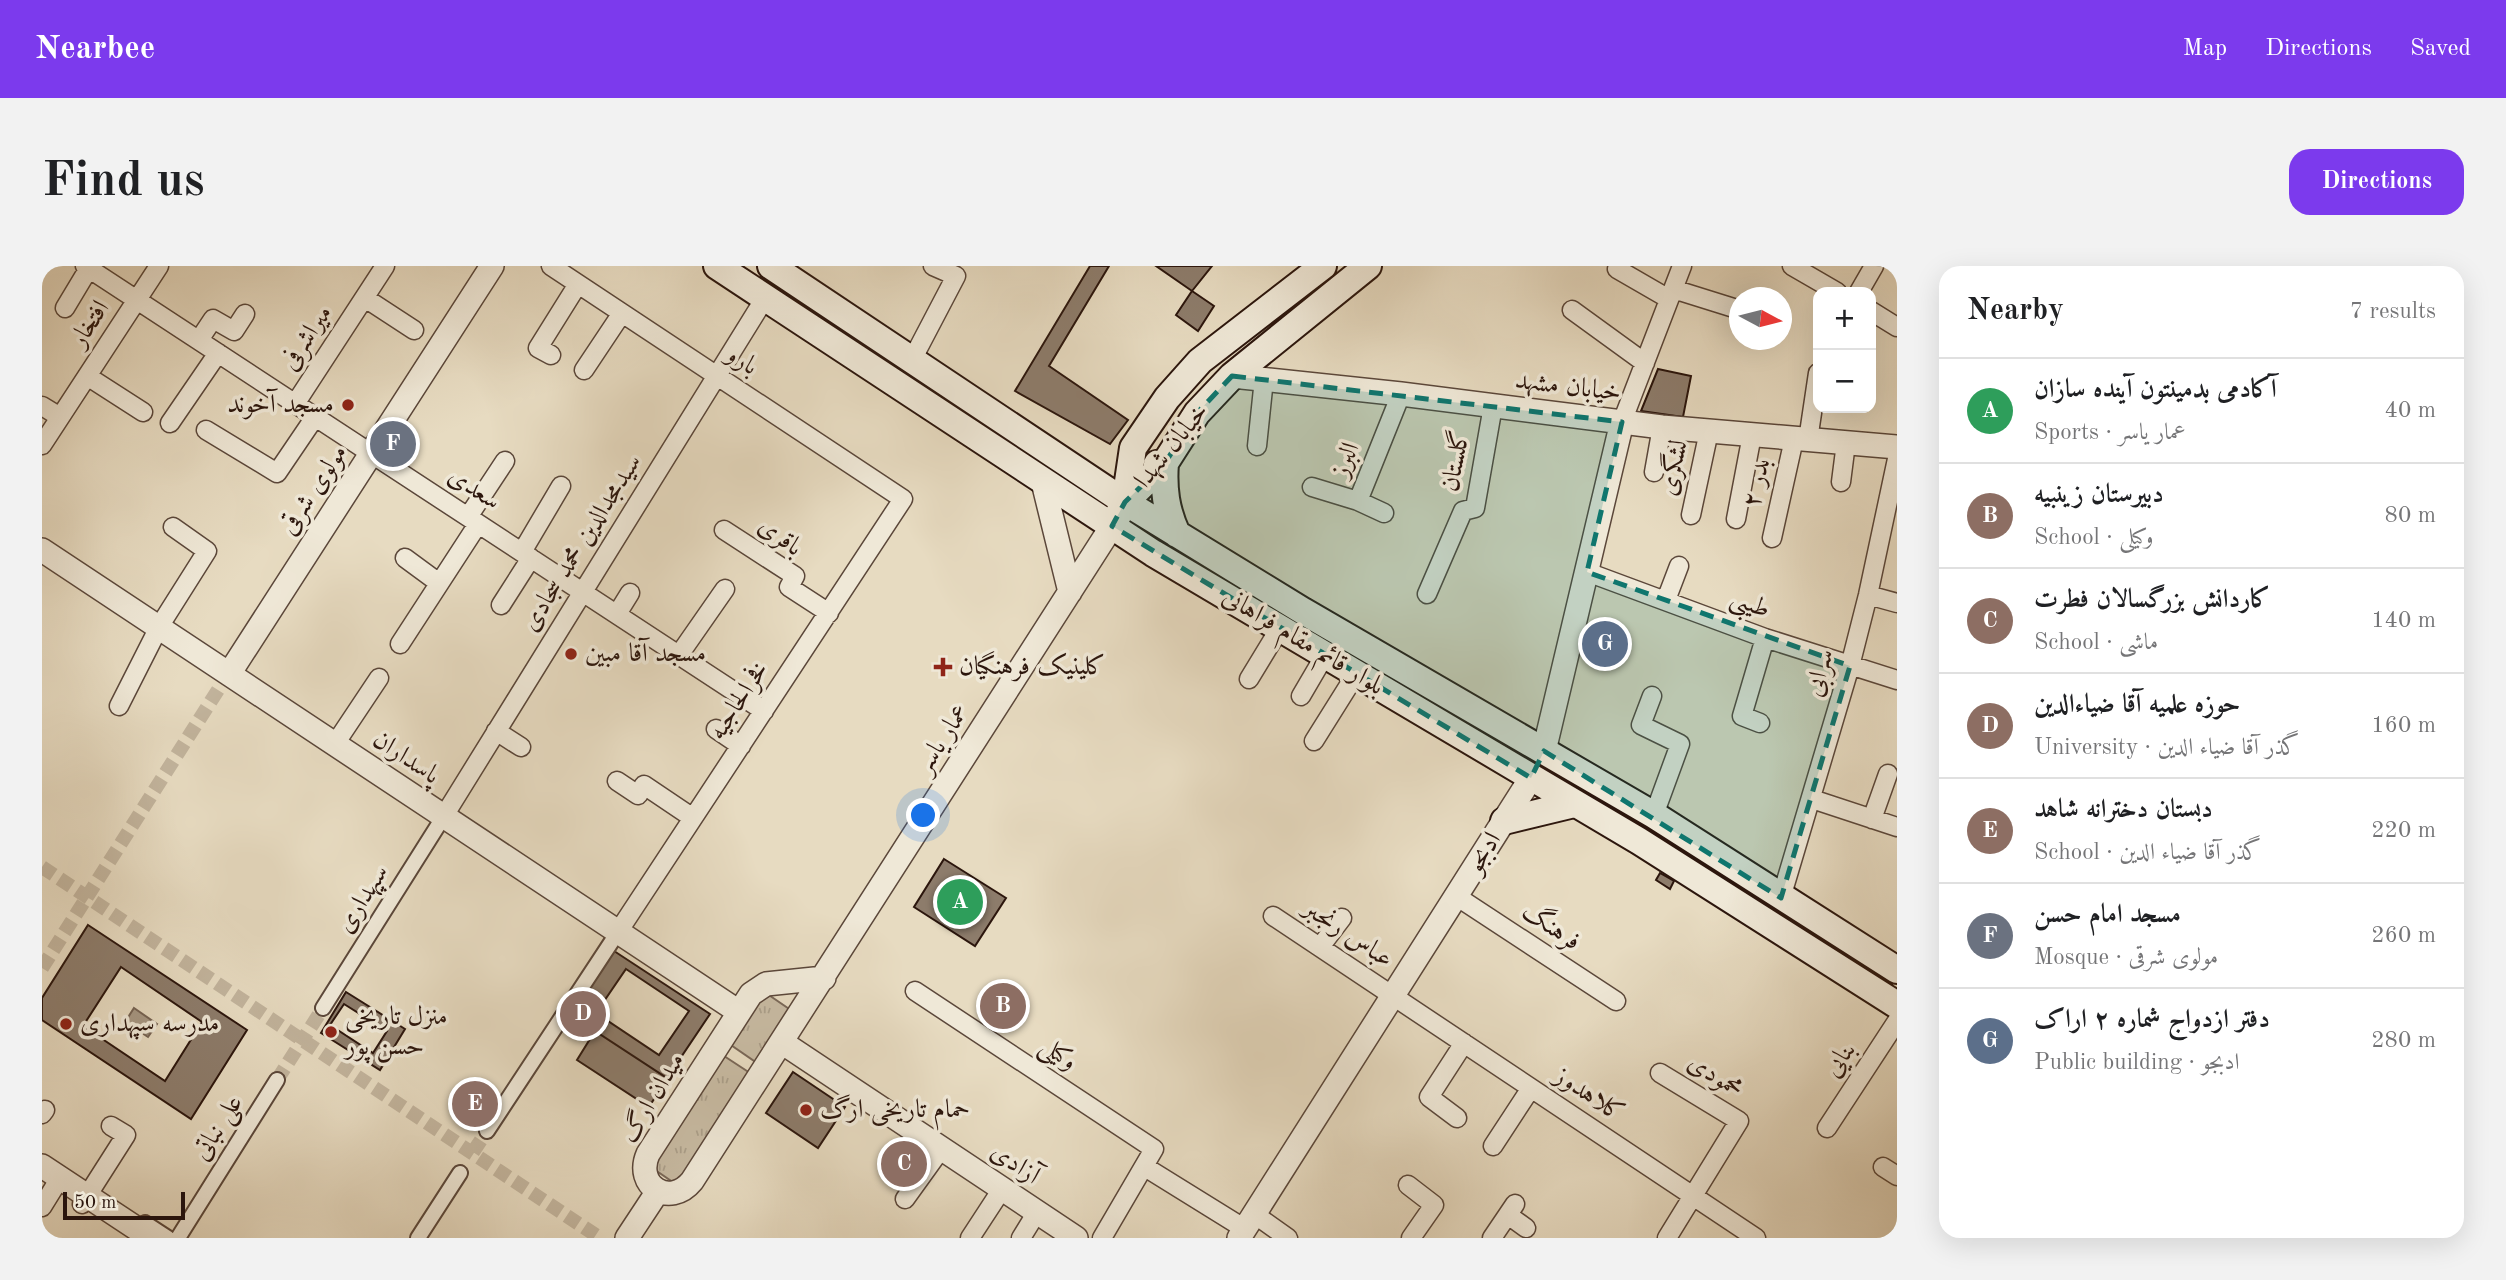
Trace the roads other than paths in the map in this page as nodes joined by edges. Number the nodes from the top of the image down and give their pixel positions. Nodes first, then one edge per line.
1 (159, 266) edge
2 (386, 266) edge
3 (492, 266) edge
4 (551, 266) edge
5 (718, 266) edge
6 (771, 266) edge
7 (933, 266) edge
8 (1323, 266) edge
9 (1368, 266) edge
10 (1682, 266) edge
11 (1791, 266) edge
12 (1874, 266) edge
13 (87, 267) edge
14 (1617, 269) dead end
15 (578, 284) junction
16 (1826, 287) edge
17 (1862, 287) edge
18 (1671, 294) junction
19 (365, 298) junction
20 (765, 298) junction
21 (137, 300) junction
22 (1729, 307) edge
23 (65, 308) dead end
24 (1572, 310) dead end
25 (622, 313) junction
26 (245, 314) dead end
27 (1876, 315) edge
28 (1897, 327) edge
29 (414, 330) dead end
30 (199, 340) junction
31 (218, 353) junction
32 (551, 355) dead end
33 (912, 360) junction
34 (1645, 363) junction
35 (584, 370) dead end
36 (87, 376) junction
37 (717, 376) junction
38 (1232, 376) junction
39 (1264, 379) junction
40 (1813, 393) edge
41 (1401, 394) junction
42 (295, 404) junction
43 (42, 406) edge
44 (1493, 406) junction
45 (143, 412) dead end
46 (315, 416) junction
47 (60, 417) junction
48 (1622, 422) junction
49 (170, 424) dead end
50 (1661, 427) junction
51 (206, 430) dead end
52 (1709, 431) junction
53 (1752, 435) junction
54 (1801, 440) junction
55 (1846, 443) junction
56 (42, 445) edge
57 (1256, 446) dead end
58 (1897, 447) edge
59 (1133, 448) junction
60 (371, 453) junction
61 (1897, 459) edge
62 (505, 461) dead end
63 (1165, 463) junction
64 (1654, 472) dead end
65 (1043, 482) junction
66 (1841, 482) dead end
67 (561, 486) dead end
68 (1312, 487) dead end
69 (904, 499) joint
70 (1358, 501) junction
71 (1125, 502) junction
72 (1384, 513) dead end
73 (1691, 515) dead end
74 (1736, 519) dead end
75 (473, 520) junction
76 (1112, 526) junction
77 (173, 527) dead end
78 (724, 530) dead end
79 (1177, 534) junction
80 (1772, 538) dead end
81 (42, 550) edge
82 (526, 555) junction
83 (405, 558) dead end
84 (1679, 566) dead end
85 (1587, 572) junction
86 (439, 583) junction
87 (726, 589) dead end
88 (583, 592) junction
89 (1070, 592) junction
90 (630, 593) dead end
91 (1427, 594) dead end
92 (1868, 595) junction
93 (1666, 600) junction
94 (1897, 603) edge
95 (501, 605) dead end
96 (829, 613) junction
97 (617, 614) junction
98 (159, 627) junction
99 (1280, 628) junction
100 (1765, 638) junction
101 (400, 643) dead end
102 (679, 655) junction
103 (1325, 655) junction
104 (1850, 666) junction
105 (1356, 674) junction
106 (379, 678) dead end
107 (1248, 679) dead end
108 (224, 680) junction
109 (1897, 680) edge
110 (1301, 696) dead end
111 (1652, 696) dead end
112 (119, 706) dead end
113 (764, 711) junction
114 (1760, 723) dead end
115 (716, 729) dead end
116 (496, 731) junction
117 (1314, 741) dead end
118 (335, 744) junction
119 (741, 746) junction
120 (521, 747) dead end
121 (1544, 751) junction
122 (1888, 774) dead end
123 (1531, 778) junction
124 (617, 781) dead end
125 (1812, 799) junction
126 (1574, 804) junction
127 (1654, 815) junction
128 (444, 816) junction
129 (693, 818) junction
130 (1872, 819) junction
131 (1504, 821) junction
132 (1897, 827) edge
133 (1456, 896) junction
134 (1781, 898) junction
135 (1273, 916) dead end
136 (1342, 918) dead end
137 (618, 932) junction
138 (1320, 947) junction
139 (1897, 970) edge
140 (824, 978) junction
141 (915, 991) dead end
142 (1393, 996) junction
143 (1616, 1001) dead end
144 (1897, 1005) edge
145 (323, 1008) tunnel mouth
146 (739, 1012) junction
147 (1897, 1021) edge
148 (783, 1043) junction
149 (1464, 1043) junction
150 (1660, 1073) dead end
151 (277, 1080) tunnel mouth
152 (1531, 1088) junction
153 (1457, 1118) dead end
154 (111, 1125) dead end
155 (1828, 1128) dead end
156 (487, 1131) tunnel mouth
157 (1493, 1146) dead end
158 (941, 1149) junction
159 (42, 1154) edge
160 (42, 1166) edge
161 (1144, 1167) junction
162 (460, 1173) dead end
163 (49, 1182) edge
164 (1408, 1185) dead end
165 (1002, 1189) junction
166 (658, 1191) junction
167 (88, 1196) junction
168 (1693, 1196) junction
169 (905, 1199) dead end
170 (42, 1208) edge
171 (1037, 1212) junction
172 (1246, 1227) edge
173 (1526, 1228) dead end
174 (134, 1238) edge
175 (151, 1238) edge
176 (168, 1238) edge
177 (178, 1238) edge
178 (418, 1238) edge
179 (627, 1238) edge
180 (970, 1238) edge
181 (1021, 1238) edge
182 (1076, 1238) edge
183 (1102, 1238) edge
184 (1288, 1238) edge
185 (1412, 1238) edge
186 (1492, 1238) edge
187 (1667, 1238) edge
188 (1756, 1238) edge

1 - 21 street, افتخار
2 - 19 street, میراشرفی
3 - 60 street, مولوی شرقی
4 - 15 street, بارو
5 - 20 main road, بلوار قائم مقام فراهانی
6 - 33 main road, بلوار قائم مقام فراهانی
7 - 33 street
8 - 59 main road, خیابان شهدا
9 - 38 main road, خیابان شهدا
10 - 18 street
11 - 16 street
12 - 17 street
13 - 21 street, سعدی
13 - 23 street
14 - 18 street
15 - 25 street, بارو
15 - 32 street
18 - 22 street
18 - 34 street
19 - 29 street
19 - 42 street, میراشرفی
20 - 37 street, سیدمجدالدین محمد سجادی
20 - 65 main road, بلوار قائم مقام فراهانی
21 - 30 street, سعدی
21 - 36 street, افتخار
24 - 34 street
25 - 35 street
25 - 37 street, بارو
26 - 30 street
27 - 28 street
30 - 31 street, سعدی
31 - 42 street, سعدی
31 - 49 street
33 - 71 main road, بلوار قائم مقام فراهانی
34 - 48 street
36 - 45 street
36 - 47 street, افتخار
37 - 69 street, بارو
37 - 88 street, سیدمجدالدین محمد سجادی
38 - 39 street, خیابان مشهد
38 - 63 main road, خیابان شهدا
39 - 41 street, خیابان مشهد
39 - 57 street
40 - 54 street, بدر ۲
41 - 44 street, خیابان مشهد
41 - 70 street, البرز
42 - 46 street, سعدی
43 - 47 street
44 - 48 street, خیابان مشهد
44 - 91 street, گلستان
46 - 51 street
46 - 60 street, سعدی
47 - 56 street, افتخار
48 - 50 street, خیابان مشهد
48 - 85 street, ادبجو
50 - 52 street, خیابان مشهد
50 - 64 street
52 - 53 street, خیابان مشهد
52 - 73 street, لشگری
53 - 54 street, خیابان مشهد
53 - 74 street
54 - 55 street, خیابان مشهد
54 - 80 street, بدر ۲
55 - 58 street, خیابان مشهد
55 - 66 street
59 - 63 main road
59 - 71 main road, خیابان شهدا
60 - 75 street, سعدی
60 - 108 street, مولوی شرقی
61 - 92 street, سرابی
62 - 75 street
63 - 71 main road, خیابان شهدا
63 - 79 main road
65 - 76 main road, بلوار قائم مقام فراهانی
65 - 89 street
67 - 82 street
68 - 70 street, البرز
69 - 96 street, فخرالحاجیه
70 - 72 street
71 - 76 main road
71 - 79 main road, بلوار قائم مقام فراهانی
75 - 82 street, سعدی
75 - 86 street
76 - 89 street, عمار یاسر
76 - 99 main road, بلوار قائم مقام فراهانی
77 - 98 street
78 - 96 street, باقری
79 - 121 main road, بلوار قائم مقام فراهانی
81 - 98 street, پاسداران
82 - 88 street, سعدی
82 - 95 street
83 - 86 street
84 - 93 street
85 - 93 street, طیبی
85 - 121 street, ادبجو
86 - 101 street
87 - 102 street
88 - 97 street, سعدی
88 - 116 street, سیدمجدالدین محمد سجادی
89 - 140 street, عمار یاسر
90 - 97 street
92 - 94 street
92 - 104 street, سرابی
93 - 100 street, طیبی
96 - 113 street, فخرالحاجیه
97 - 102 street, سعدی
98 - 108 street, پاسداران
98 - 112 street
99 - 103 main road, بلوار قائم مقام فراهانی
99 - 107 street
100 - 104 street, طیبی
100 - 114 street
102 - 113 street, سعدی
103 - 105 main road, بلوار قائم مقام فراهانی
103 - 110 street
104 - 109 street, طیبی
104 - 125 street, سرابی
105 - 117 street
105 - 123 main road, بلوار قائم مقام فراهانی
106 - 118 street
108 - 118 street, پاسداران
111 - 127 street
113 - 119 street, فخرالحاجیه
115 - 119 street
116 - 120 street
116 - 128 street, سیدمجدالدین محمد سجادی
118 - 128 street, پاسداران
119 - 129 street, فخرالحاجیه
121 - 123 main road, ادبجو
121 - 127 main road, بلوار قائم مقام فراهانی
122 - 130 street
123 - 126 main road, بلوار قائم مقام فراهانی
123 - 131 street, ادبجو
124 - 129 street
125 - 130 street
125 - 134 street, سرابی
126 - 131 main road
126 - 144 main road, بلوار قائم مقام فراهانی
127 - 134 main road, بلوار قائم مقام فراهانی
128 - 137 street, پاسداران
128 - 145 street, سپهداری
129 - 137 street, فخرالحاجیه
130 - 132 street
131 - 133 street, ادبجو
133 - 142 street, ادبجو
133 - 143 street, فرهنگ
134 - 139 main road, بلوار قائم مقام فراهانی
135 - 138 street, عباس رنجبر
136 - 138 street
137 - 146 street, پاسداران
137 - 156 street
138 - 142 street, عباس رنجبر
140 - 146 street, میدان ارگ
140 - 148 street, عمار یاسر
141 - 161 street, وکیلی
142 - 149 street, کلاهدوز
142 - 172 street, ادبجو
146 - 166 street, میدان ارگ
147 - 155 street, بنایی
148 - 158 street, آزادی
148 - 166 street
149 - 152 street, کلاهدوز
149 - 153 street
150 - 168 street, محمودی
151 - 177 street, علی نباتی
152 - 157 street
152 - 168 street, کلاهدوز
154 - 167 street
158 - 165 street, آزادی
158 - 169 street
159 - 167 street
160 - 167 street
161 - 172 street
161 - 183 street
162 - 178 street
163 - 167 street
163 - 170 street
164 - 185 street
165 - 171 street, آزادی
165 - 180 street
166 - 179 street
167 - 174 street
167 - 175 street
167 - 176 street
168 - 187 street
168 - 188 street, کلاهدوز
171 - 181 street
171 - 182 street, آزادی
172 - 184 street
173 - 186 street

